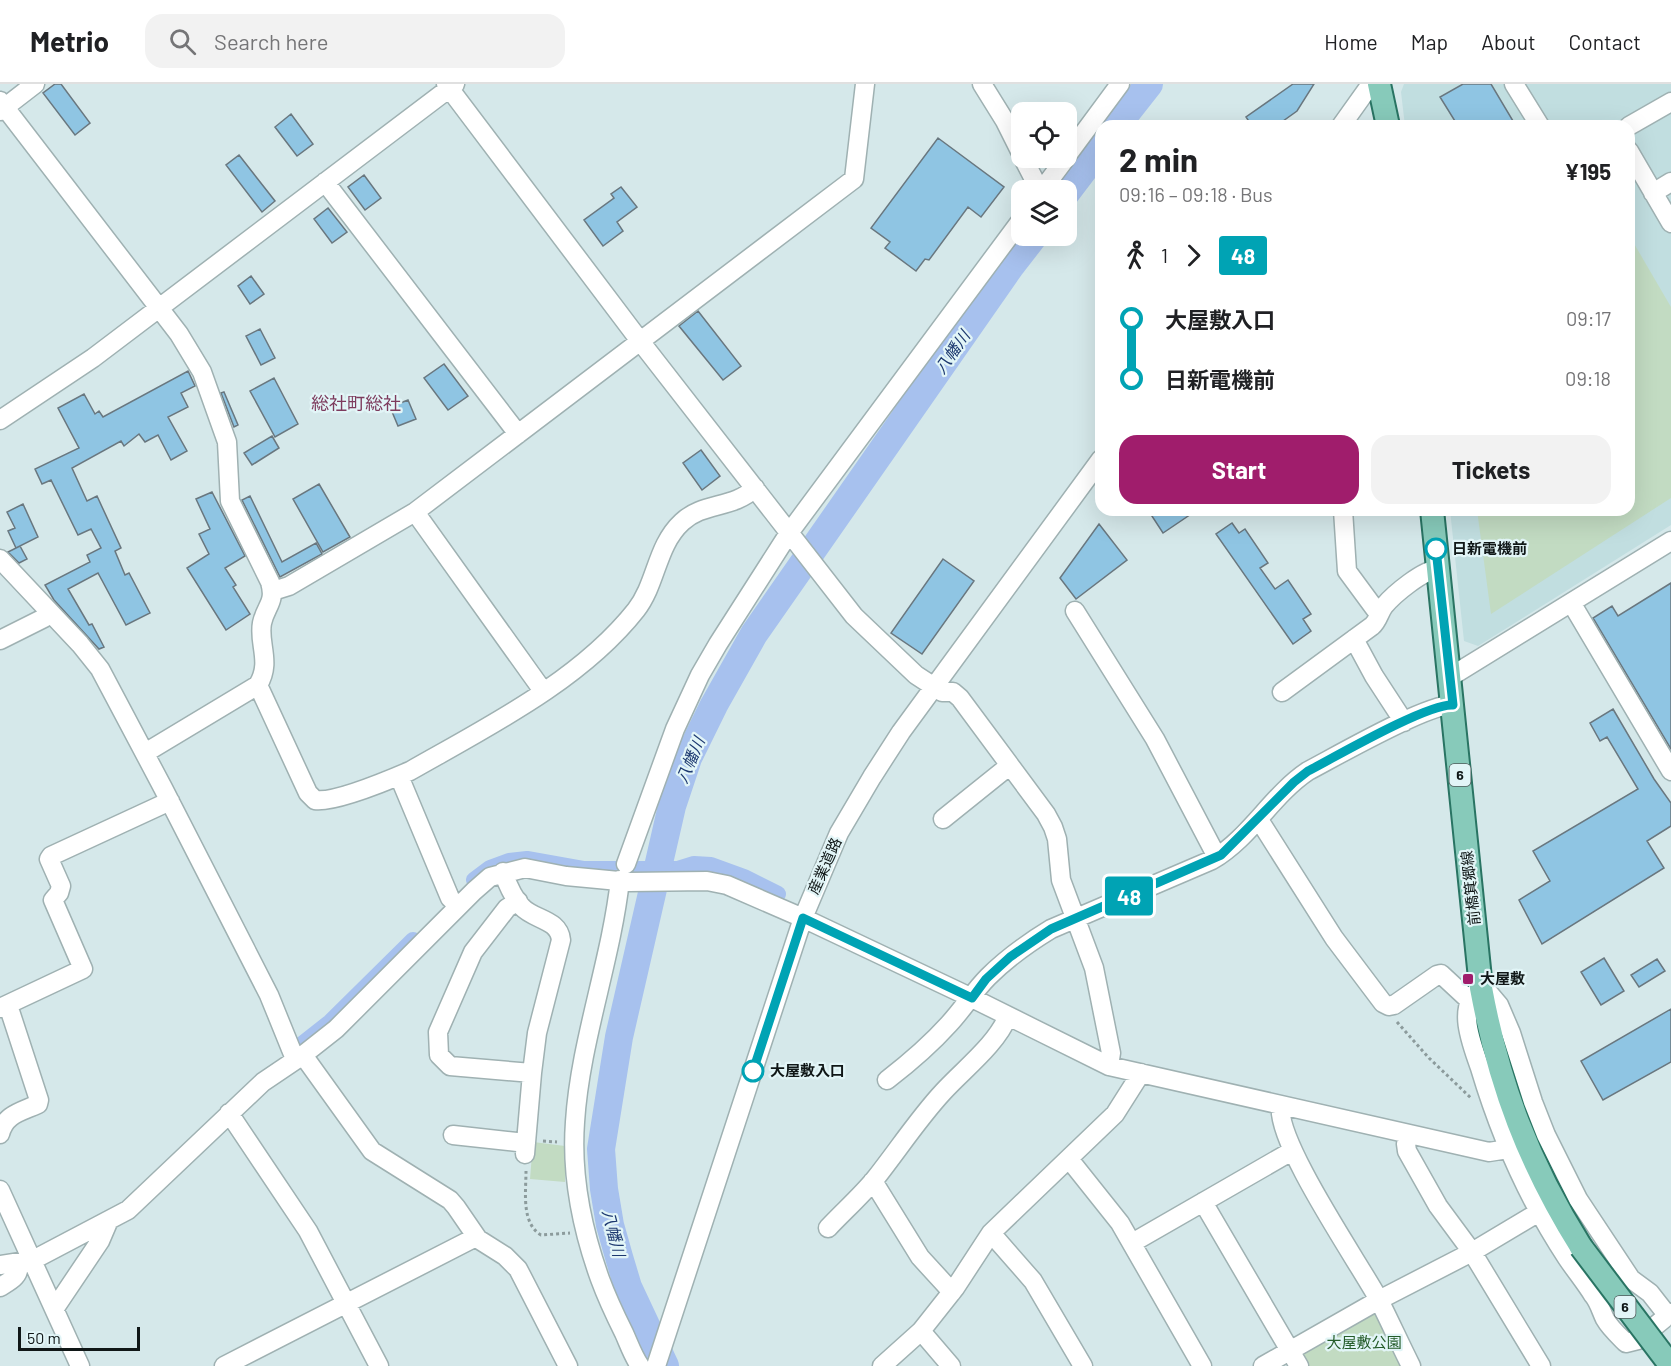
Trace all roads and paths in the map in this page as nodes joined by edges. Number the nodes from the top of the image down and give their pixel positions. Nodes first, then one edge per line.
1 (34, 84) edge
2 (865, 84) edge
3 (982, 84) edge
4 (1120, 84) edge
5 (1371, 84) edge
6 (1379, 84) edge
7 (1514, 84) edge
8 (450, 85) edge
9 (1671, 102) edge
10 (2, 106) edge
11 (1345, 120) edge
12 (1387, 120) edge
13 (1536, 120) edge
14 (1635, 123) edge
15 (1011, 133) edge
16 (1077, 142) edge
17 (1635, 162) edge
18 (1028, 168) edge
19 (1058, 168) edge
20 (325, 182) junction
21 (1671, 182) edge
22 (1653, 193) junction
23 (1671, 224) edge
24 (1011, 234) edge
25 (158, 308) junction
26 (640, 340) junction
27 (0, 420) edge
28 (518, 434) junction
29 (1095, 467) edge
30 (755, 488) junction
31 (415, 512) junction
32 (1343, 516) edge
33 (1433, 516) edge
34 (792, 536) junction
35 (1671, 541) edge
36 (0, 559) edge
37 (1438, 569) junction
38 (273, 591) junction
39 (1572, 604) junction
40 (1075, 611) dead end
41 (50, 612) junction
42 (1380, 612) junction
43 (1354, 639) junction
44 (0, 640) edge
45 (1450, 677) junction
46 (258, 685) junction
47 (934, 687) junction
48 (543, 691) junction
49 (1282, 692) dead end
50 (1453, 705) junction
51 (1404, 722) junction
52 (145, 753) junction
53 (1009, 766) junction
54 (1671, 771) edge
55 (399, 776) junction
56 (170, 801) junction
57 (943, 819) dead end
58 (1257, 821) junction
59 (1217, 857) junction
60 (503, 872) junction
61 (625, 875) junction
62 (518, 902) junction
63 (458, 906) junction
64 (803, 918) junction
65 (1075, 919) junction
66 (1475, 994) junction
67 (972, 998) junction
68 (4, 1006) edge
69 (1389, 1006) junction
70 (1008, 1016) junction
71 (299, 1057) junction
72 (1109, 1066) junction
73 (532, 1073) junction
74 (1141, 1073) junction
75 (887, 1080) dead end
76 (1281, 1105) junction
77 (1492, 1106) junction
78 (229, 1113) junction
79 (0, 1134) edge
80 (1409, 1134) junction
81 (453, 1135) dead end
82 (574, 1144) junction
83 (526, 1146) junction
84 (1508, 1149) junction
85 (1292, 1151) junction
86 (1069, 1159) junction
87 (873, 1181) junction
88 (0, 1190) edge
89 (1203, 1202) junction
90 (1539, 1212) junction
91 (109, 1220) junction
92 (828, 1228) dead end
93 (586, 1231) junction
94 (991, 1233) junction
95 (476, 1237) junction
96 (1132, 1243) junction
97 (1472, 1252) junction
98 (17, 1262) edge
99 (0, 1287) edge
100 (952, 1292) junction
101 (1378, 1300) junction
102 (346, 1302) junction
103 (55, 1308) junction
104 (1669, 1315) edge
105 (921, 1331) junction
106 (1294, 1359) edge
107 (229, 1365) edge
108 (80, 1366) edge
109 (379, 1366) edge
110 (567, 1366) edge
111 (640, 1366) edge
112 (656, 1366) edge
113 (882, 1366) edge
114 (951, 1366) edge
115 (1083, 1366) edge
116 (1202, 1366) edge
117 (1263, 1366) edge
118 (1411, 1366) edge
119 (1540, 1366) edge
120 (1671, 1366) edge

1 - 10 street
2 - 26 street
3 - 15 street
4 - 16 street
5 - 11 street
6 - 12 main road
7 - 13 street
8 - 20 street
8 - 26 street
9 - 14 street
10 - 25 street
17 - 22 street
18 - 19 street
20 - 25 street
20 - 28 street
21 - 22 street
22 - 23 street
24 - 34 street
25 - 27 street
25 - 38 street
26 - 28 street
26 - 30 street
28 - 31 street
29 - 47 street, 産業道路
30 - 34 street
30 - 48 street
31 - 38 street
31 - 48 street
32 - 42 street
33 - 37 main road, 前橋箕郷線 / 6
34 - 47 street
34 - 61 street
35 - 39 street
36 - 41 street
37 - 42 street
37 - 45 main road, 前橋箕郷線 / 6
38 - 46 street
39 - 45 street
39 - 54 street
40 - 59 street
41 - 44 street
41 - 52 street
42 - 43 street
43 - 49 street
43 - 51 street
45 - 50 main road, 前橋箕郷線 / 6
46 - 52 street
46 - 55 street
47 - 53 street
47 - 64 street, 産業道路
48 - 55 street
50 - 51 street
50 - 66 main road, 前橋箕郷線 / 6
51 - 58 street
52 - 56 street
53 - 57 street
53 - 65 street
55 - 63 street
56 - 68 street
56 - 71 street
58 - 59 street
58 - 69 street
59 - 65 street
60 - 61 street
60 - 62 street
60 - 63 street
61 - 64 street
61 - 82 street
62 - 73 street
62 - 73 street
63 - 71 street
64 - 67 street
64 - 112 street, 産業道路
65 - 67 street
65 - 72 street
66 - 69 street
66 - 77 street
66 - 104 street
66 - 120 main road, 前橋箕郷線 / 6, bridge
67 - 70 street
67 - 75 street
68 - 79 street
69 - 77 path
70 - 72 street
70 - 87 street
71 - 78 street
71 - 95 street
72 - 74 street
73 - 83 street
74 - 76 street
74 - 86 street
76 - 80 street
76 - 85 street
77 - 84 street
78 - 91 street
78 - 102 street
80 - 84 street
80 - 97 street
81 - 83 street
82 - 83 path
82 - 93 street
83 - 93 path
84 - 90 street
85 - 89 street
85 - 101 street
86 - 94 street
86 - 96 street
87 - 92 street
87 - 100 street
88 - 98 street
89 - 96 street
89 - 106 street
90 - 97 street
90 - 104 street
91 - 98 street
91 - 103 street
93 - 111 street
94 - 100 street
94 - 115 street
95 - 102 street
95 - 110 street
96 - 116 street
97 - 101 street
97 - 119 street
98 - 99 street
98 - 103 street
100 - 105 street
101 - 106 street
101 - 118 street
102 - 107 street
102 - 109 street
103 - 108 street
105 - 113 street
105 - 114 street
106 - 117 street

